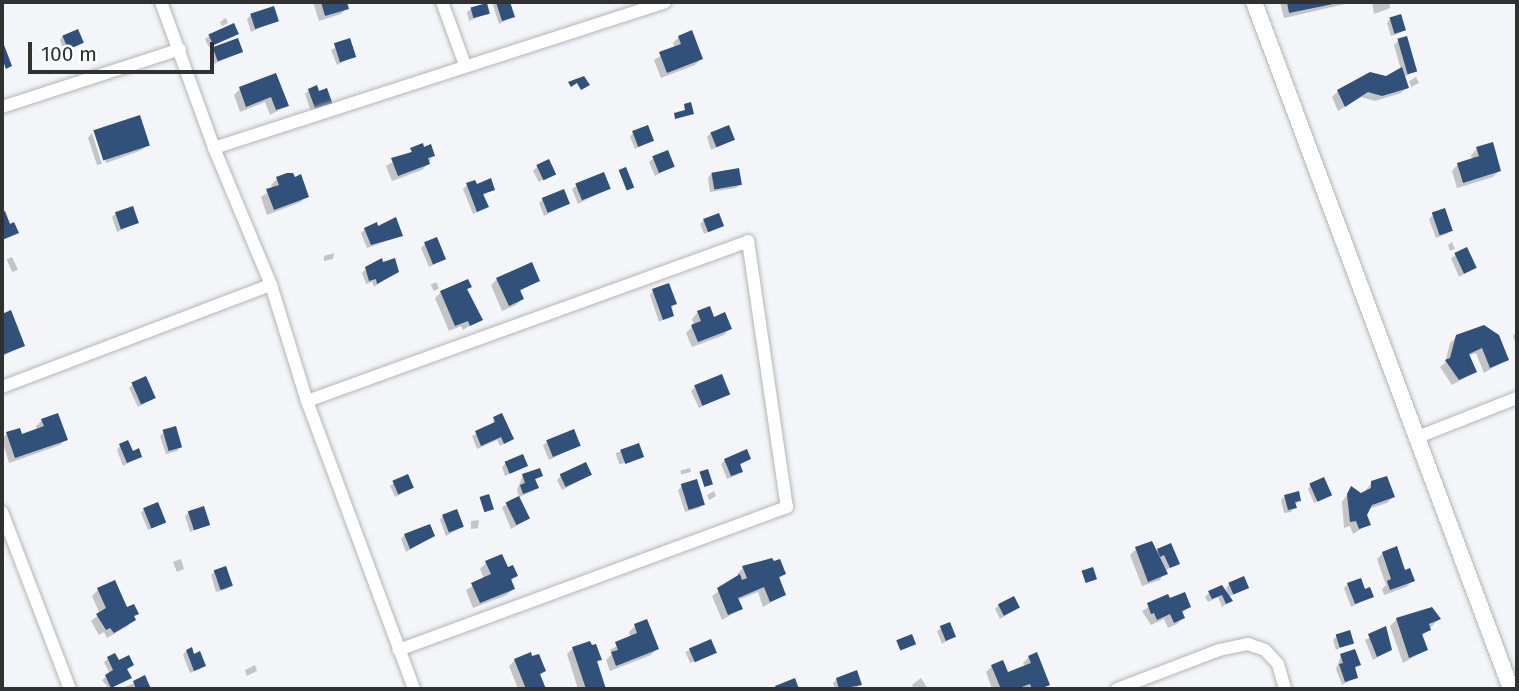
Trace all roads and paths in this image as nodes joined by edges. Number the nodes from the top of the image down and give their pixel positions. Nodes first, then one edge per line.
1 (161, 2) edge
2 (442, 2) edge
3 (664, 2) edge
4 (1254, 2) edge
5 (180, 50) junction
6 (465, 65) junction
7 (2, 107) edge
8 (214, 148) junction
9 (271, 285) junction
10 (2, 387) edge
11 (1517, 398) edge
12 (307, 401) junction
13 (1418, 437) junction
14 (2, 512) edge
15 (399, 650) junction
16 (70, 689) edge
17 (414, 689) edge
18 (1117, 689) edge
19 (1285, 689) edge
20 (1511, 689) edge

1 - 5 street
2 - 6 street
3 - 6 street
4 - 13 street
5 - 7 street
5 - 8 street
6 - 8 street
8 - 9 street
9 - 10 street
9 - 12 street
11 - 13 street
12 - 15 street
12 - 15 street
13 - 20 street
14 - 16 street
15 - 17 street
18 - 19 street

